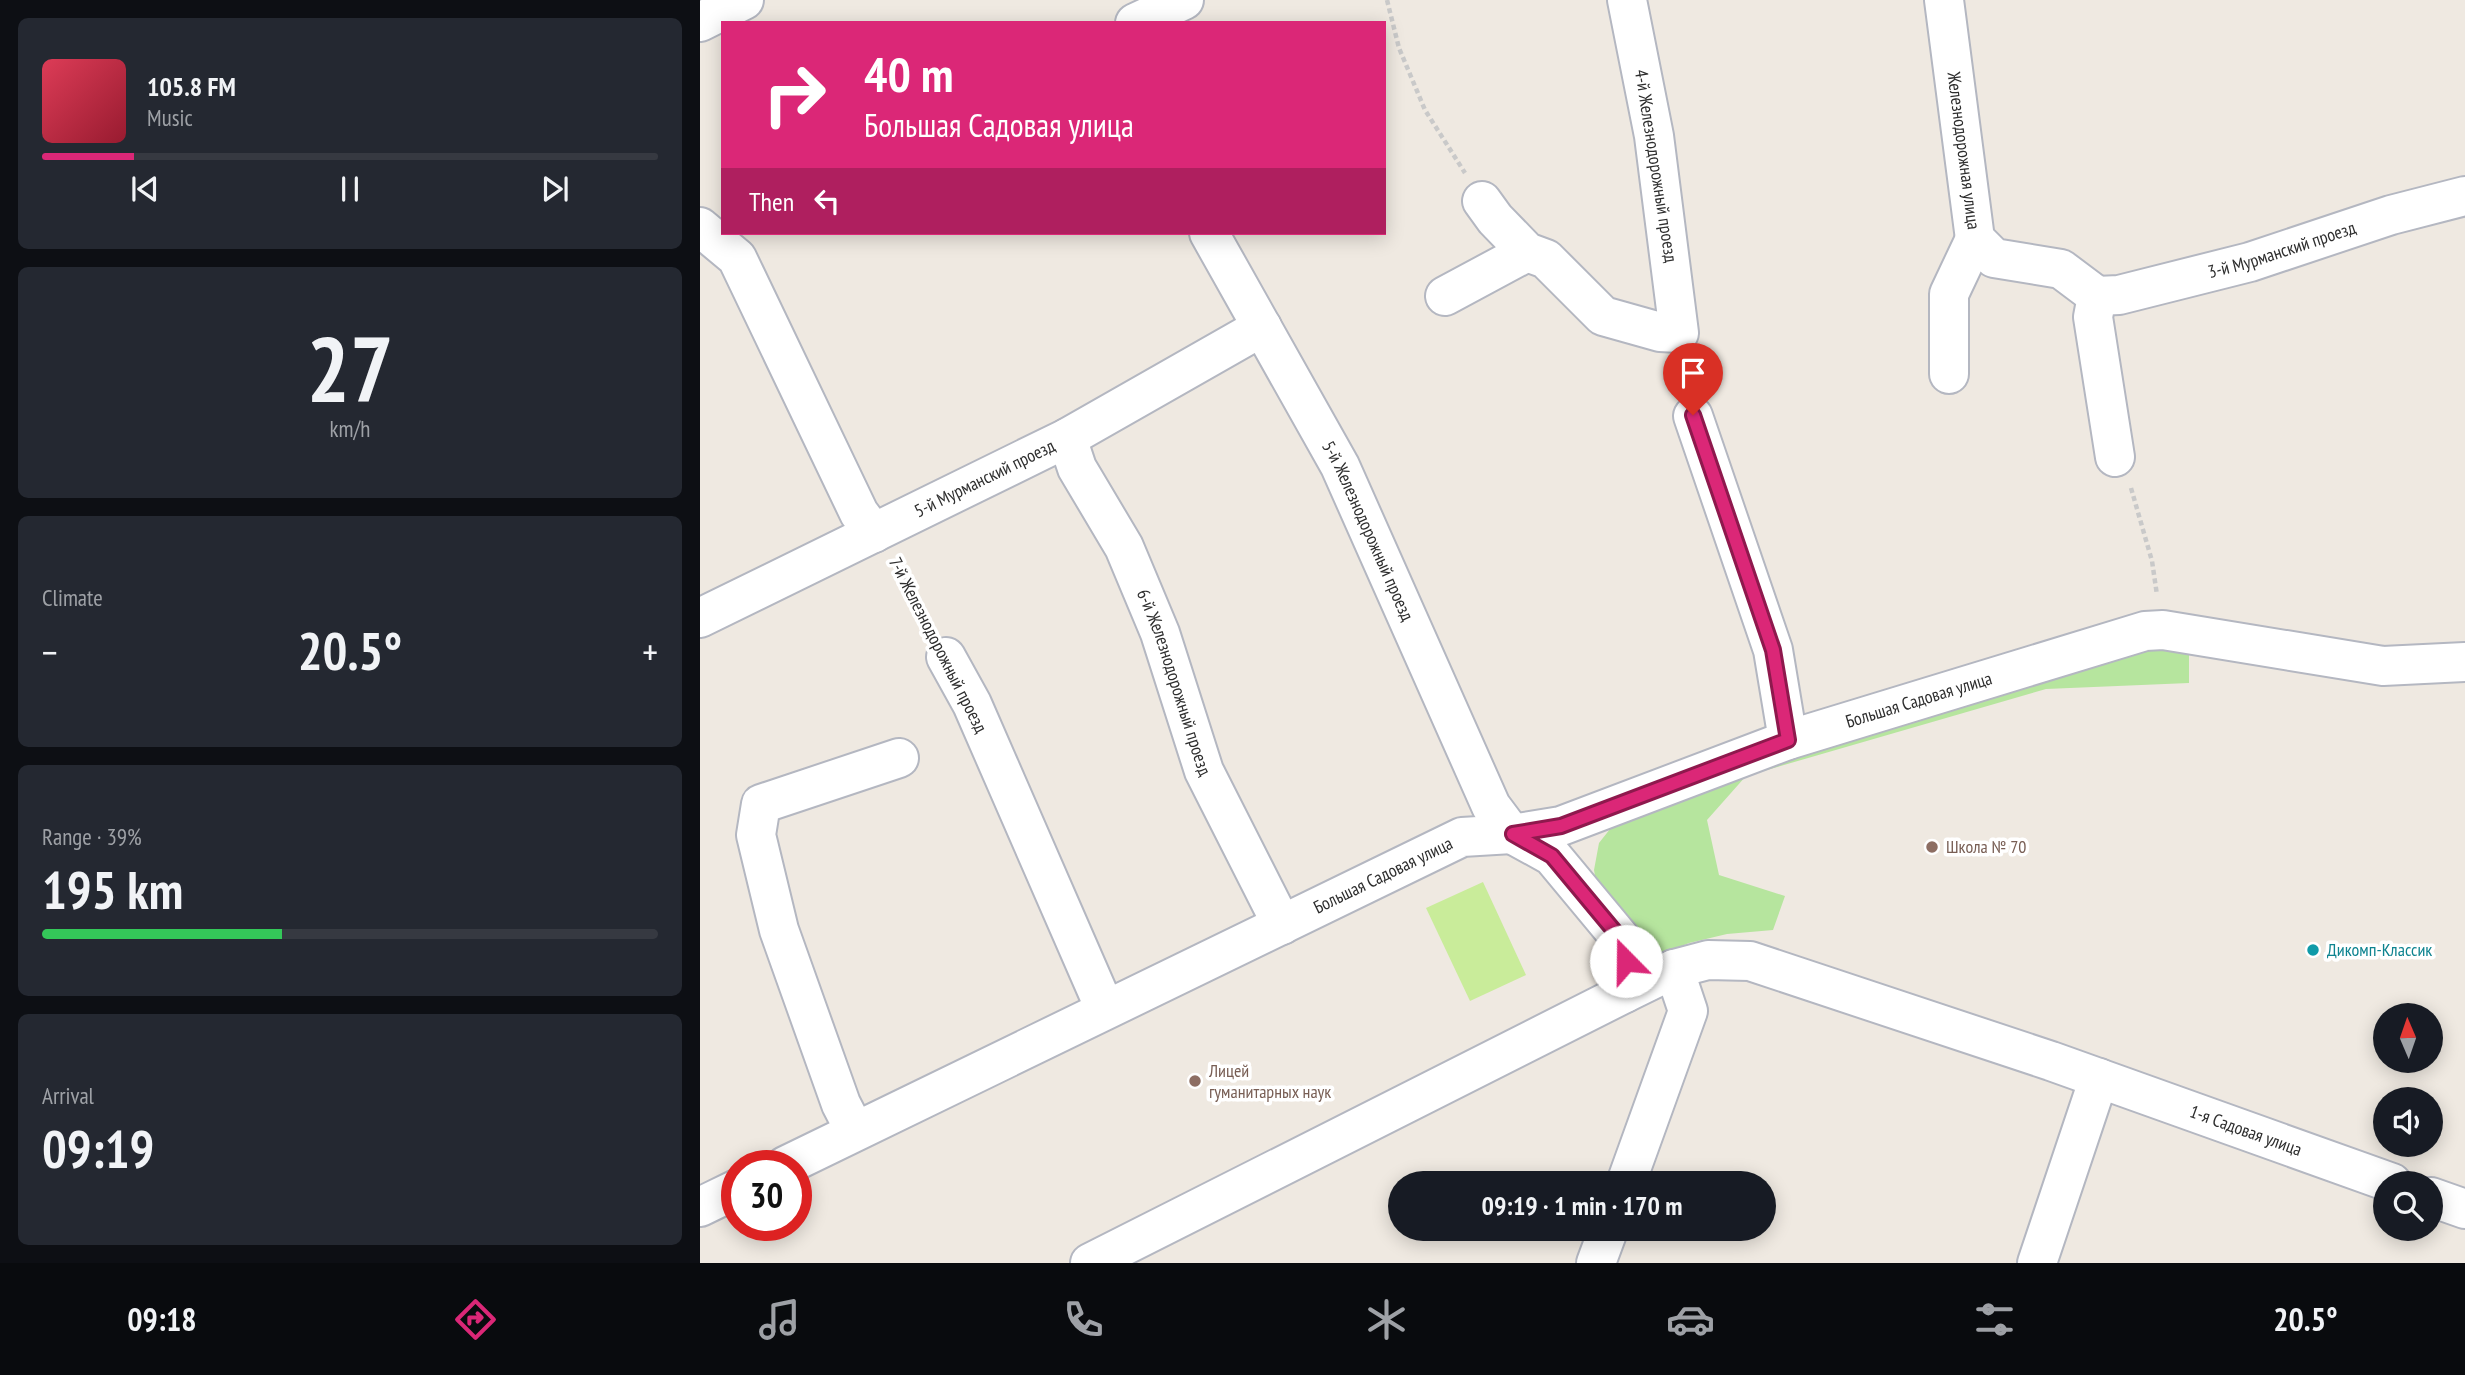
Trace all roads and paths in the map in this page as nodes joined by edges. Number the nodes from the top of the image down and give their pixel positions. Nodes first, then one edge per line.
1 (744, 0) edge
2 (1387, 0) edge
3 (1627, 0) edge
4 (1944, 0) edge
5 (700, 22) edge
6 (2465, 196) edge
7 (1482, 201) joint
8 (721, 215) edge
9 (700, 226) edge
10 (1210, 235) edge
11 (1975, 239) junction
12 (1527, 252) junction
13 (1445, 296) dead end
14 (2097, 296) junction
15 (1262, 327) junction
16 (1679, 333) junction
17 (1949, 374) dead end
18 (1693, 415) joint
19 (1067, 438) junction
20 (2115, 457) joint
21 (874, 533) junction
22 (700, 618) edge
23 (2163, 630) junction
24 (946, 656) joint
25 (2465, 662) edge
26 (1788, 740) junction
27 (899, 758) dead end
28 (1513, 834) junction
29 (1282, 925) junction
30 (1674, 970) junction
31 (1625, 993) junction
32 (1105, 1009) junction
33 (2099, 1078) junction
34 (855, 1131) junction
35 (812, 1152) edge
36 (1630, 1171) edge
37 (2373, 1176) edge
38 (721, 1197) edge
39 (2443, 1201) edge
40 (700, 1207) edge
41 (2465, 1209) edge
42 (1605, 1241) edge
43 (1090, 1263) edge
44 (1597, 1263) edge
45 (2037, 1263) edge

1 - 5 street
2 - 7 path
3 - 16 street, 4-й Железнодорожный проезд
4 - 11 street, Железнодорожная улица
6 - 14 street, 3-й Мурманский проезд
7 - 12 street
8 - 9 street
9 - 21 street
10 - 15 street, 5-й Железнодорожный проезд
11 - 14 street, Железнодорожная улица
11 - 17 street
12 - 13 street
12 - 16 street
14 - 20 street
15 - 19 street, 5-й Мурманский проезд
15 - 28 street, 5-й Железнодорожный проезд
16 - 18 path
18 - 26 street
19 - 21 street, 5-й Мурманский проезд
19 - 29 street, 6-й Железнодорожный проезд
20 - 23 path
21 - 22 street, 5-й Мурманский проезд
21 - 24 path, 7-й Железнодорожный проезд
23 - 25 street, Большая Садовая улица
23 - 26 street, Большая Садовая улица
24 - 32 street, 7-й Железнодорожный проезд
26 - 28 street, Большая Садовая улица
27 - 34 street
28 - 29 street, Большая Садовая улица
28 - 31 street
29 - 32 street, Большая Садовая улица
30 - 31 street
30 - 33 street
30 - 36 street
31 - 43 street
32 - 34 street, Большая Садовая улица
33 - 37 street, 1-я Садовая улица
33 - 45 street
34 - 35 street, Большая Садовая улица
38 - 40 street
39 - 41 street
42 - 44 street

